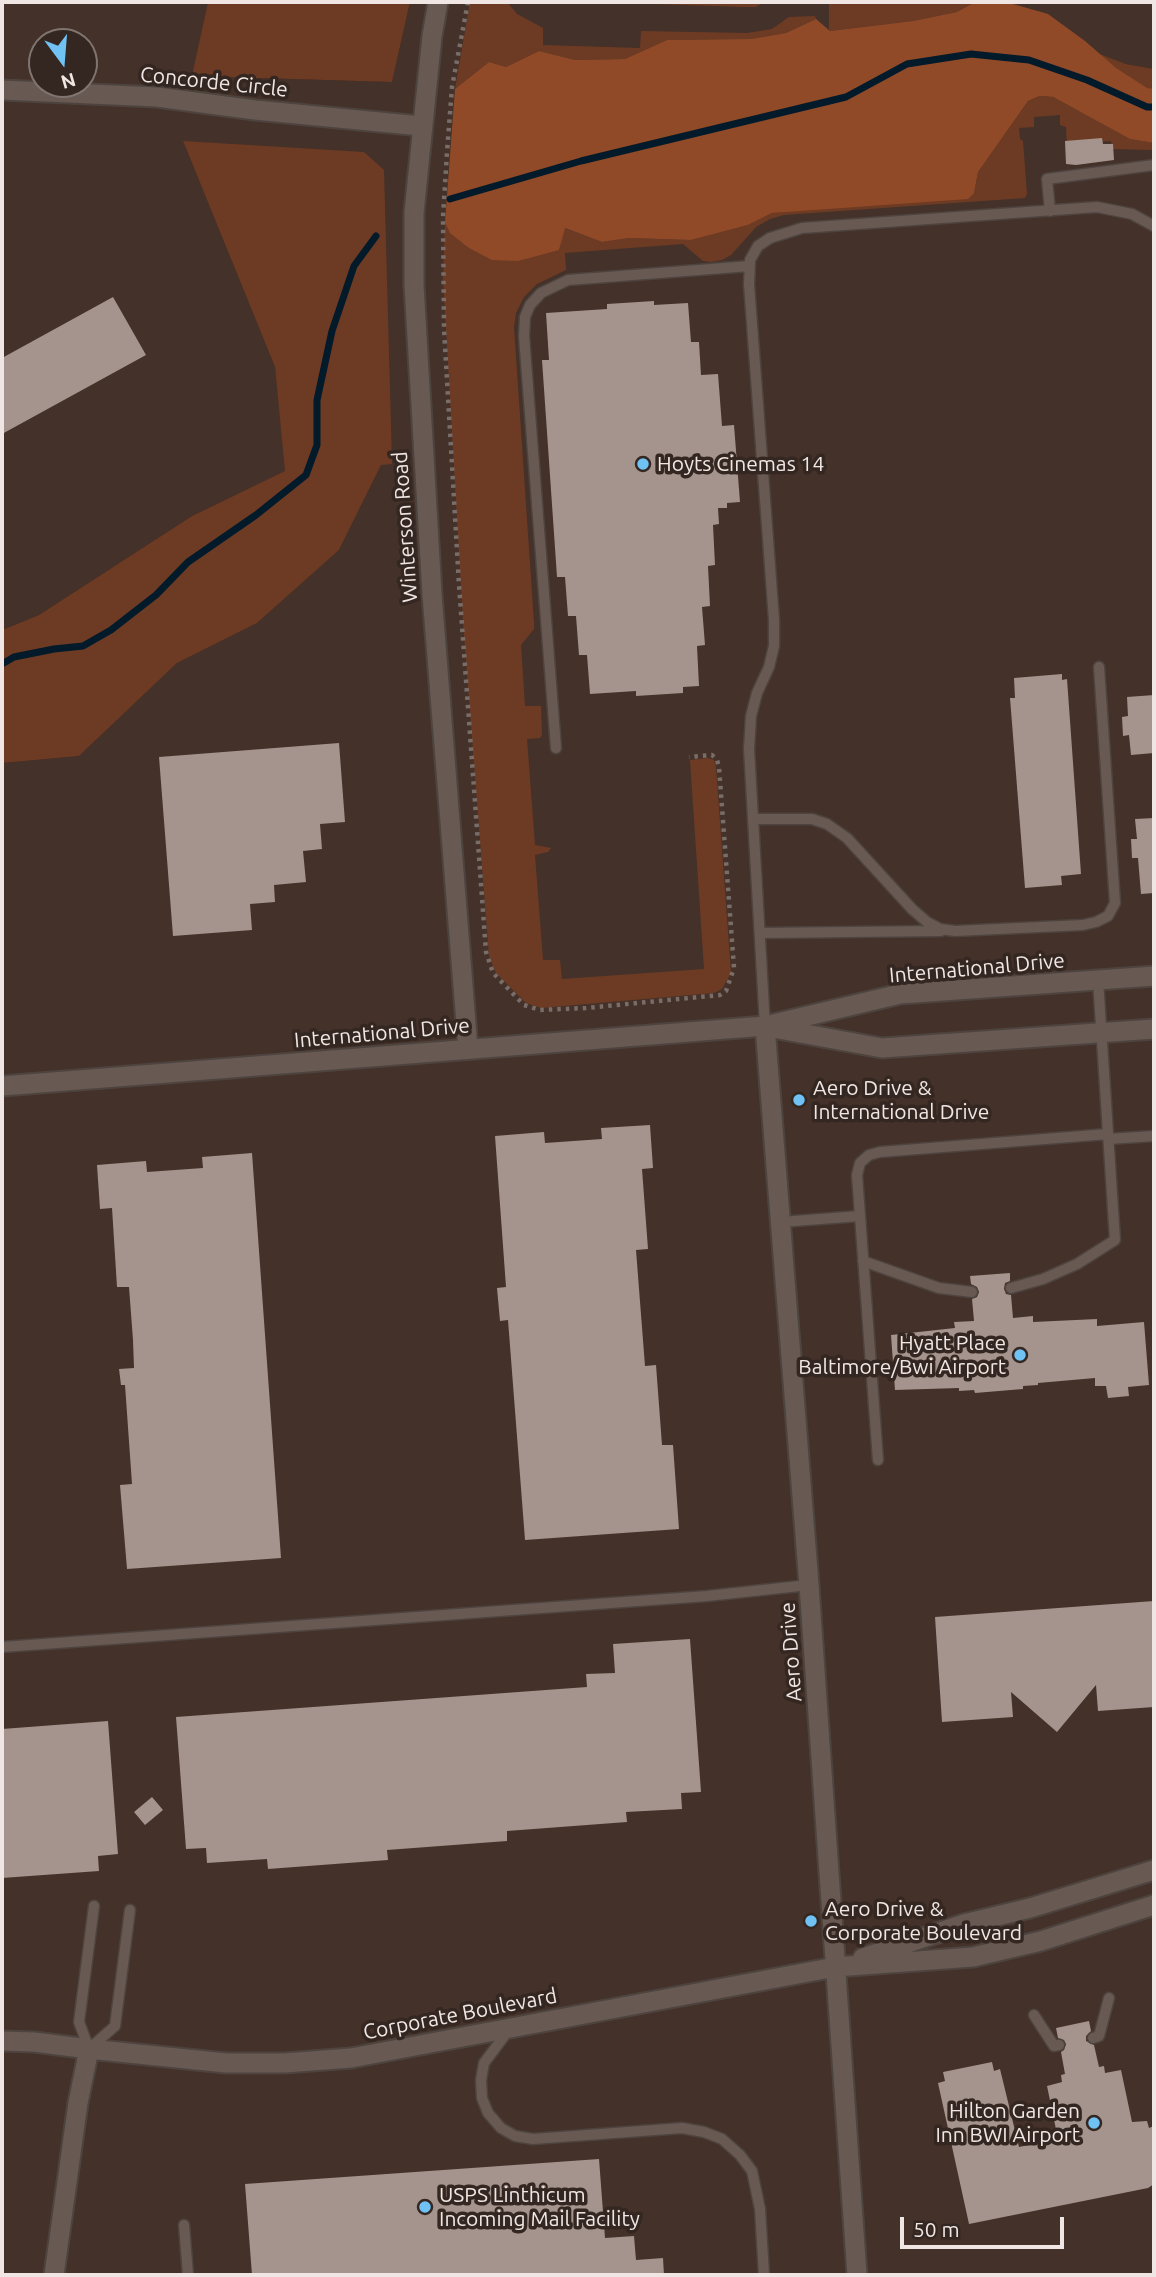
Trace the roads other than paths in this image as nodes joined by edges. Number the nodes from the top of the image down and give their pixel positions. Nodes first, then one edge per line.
1 (438, 2) edge
2 (2, 90) edge
3 (422, 126) junction
4 (1154, 165) edge
5 (1050, 211) junction
6 (1154, 226) edge
7 (750, 266) junction
8 (1099, 667) dead end
9 (556, 748) dead end
10 (753, 819) junction
11 (955, 931) junction
12 (760, 933) junction
13 (1154, 976) edge
14 (1098, 980) junction
15 (765, 1026) junction
16 (1154, 1029) edge
17 (1101, 1031) junction
18 (468, 1049) junction
19 (2, 1086) edge
20 (1108, 1136) junction
21 (1154, 1136) edge
22 (860, 1216) junction
23 (780, 1222) junction
24 (863, 1261) junction
25 (1011, 1288) dead end
26 (972, 1292) dead end
27 (878, 1460) dead end
28 (809, 1585) junction
29 (2, 1647) edge
30 (1154, 1870) edge
31 (1154, 1905) edge
32 (94, 1906) dead end
33 (130, 1910) dead end
34 (835, 1967) junction
35 (1110, 1998) dead end
36 (1034, 2015) dead end
37 (510, 2028) junction
38 (1093, 2038) dead end
39 (2, 2041) edge
40 (1059, 2045) dead end
41 (89, 2049) junction
42 (184, 2225) dead end
43 (54, 2275) edge
44 (188, 2275) edge
45 (764, 2275) edge
46 (857, 2275) edge

1 - 3 street, Winterson Road
2 - 3 street, Concorde Circle
3 - 18 street, Winterson Road
4 - 5 lane
5 - 6 lane
5 - 7 lane
7 - 9 lane
7 - 10 lane
8 - 11 lane
10 - 11 lane
10 - 12 lane
11 - 12 lane
12 - 15 lane
13 - 14 street, International Drive
14 - 15 street, International Drive
14 - 17 lane
15 - 17 street, International Drive
15 - 18 street, International Drive
15 - 23 street, Aero Drive
16 - 17 street, International Drive
17 - 20 lane
18 - 19 street, International Drive
20 - 21 lane
20 - 22 lane
20 - 25 lane
22 - 23 lane
22 - 24 lane
23 - 28 street, Aero Drive
24 - 26 lane
24 - 27 lane
28 - 29 lane
28 - 34 street, Aero Drive
30 - 34 street, Corporate Boulevard
31 - 34 street, Corporate Boulevard
32 - 41 lane
33 - 41 lane
34 - 37 street, Corporate Boulevard
34 - 46 street, Aero Drive
35 - 38 lane
36 - 40 lane
37 - 41 street, Corporate Boulevard
37 - 45 lane
39 - 41 street, Corporate Boulevard
41 - 43 street
42 - 44 lane

